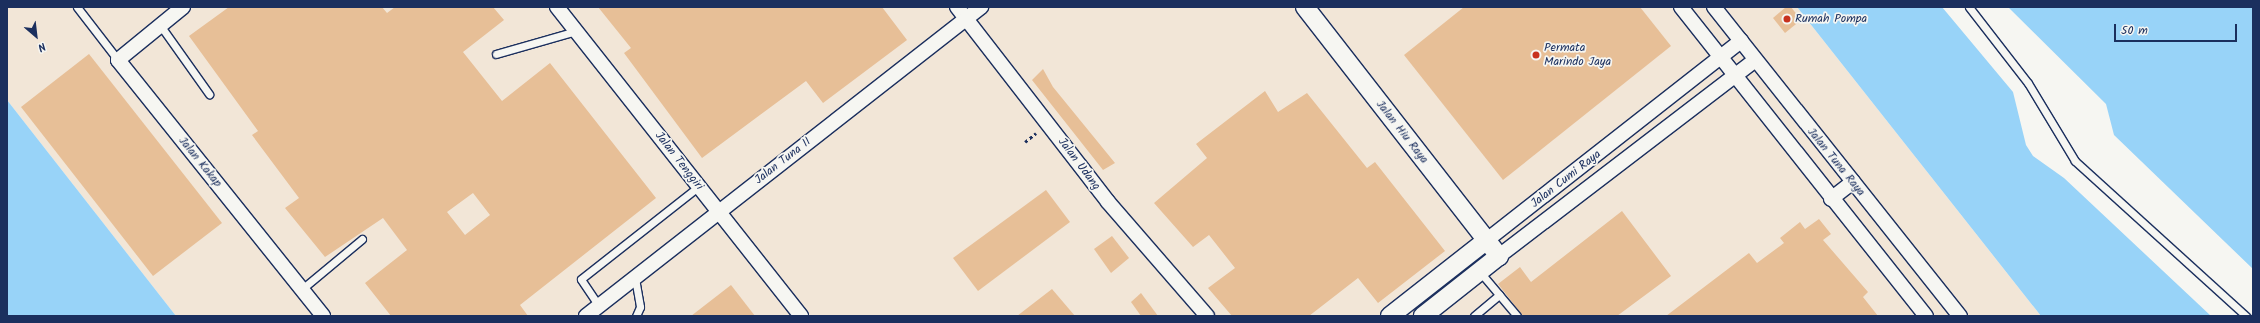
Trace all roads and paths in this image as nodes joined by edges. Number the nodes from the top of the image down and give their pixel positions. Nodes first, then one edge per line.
1 (77, 7) edge
2 (184, 7) edge
3 (557, 7) edge
4 (957, 7) edge
5 (981, 7) edge
6 (1305, 7) edge
7 (1681, 7) edge
8 (1714, 7) edge
9 (1969, 7) edge
10 (966, 18) junction
11 (160, 25) junction
12 (576, 31) junction
13 (1741, 41) junction
14 (496, 54) dead end
15 (1719, 59) junction
16 (118, 60) junction
17 (1755, 60) junction
18 (1734, 76) junction
19 (210, 94) dead end
20 (1638, 124) junction
21 (1651, 140) junction
22 (1853, 182) junction
23 (698, 186) junction
24 (1832, 199) junction
25 (719, 212) junction
26 (362, 239) dead end
27 (1487, 240) junction
28 (1499, 256) junction
29 (1480, 272) junction
30 (635, 278) junction
31 (302, 289) junction
32 (1499, 295) junction
33 (599, 306) junction
34 (1396, 313) edge
35 (323, 316) edge
36 (586, 316) edge
37 (636, 316) edge
38 (801, 316) edge
39 (1207, 316) edge
40 (1423, 316) edge
41 (1474, 316) edge
42 (1516, 316) edge
43 (1926, 316) edge
44 (1960, 316) edge
45 (2246, 316) edge

1 - 16 lane, Jalan Kakap
2 - 11 street
3 - 12 street, Jalan Tenggiri
4 - 10 street, Jalan Udang
5 - 10 street, Jalan Tuna II
6 - 27 street, Jalan Hiu Raya
7 - 15 street
8 - 13 street, Jalan Tuna Raya
9 - 45 lane
10 - 25 street, Jalan Tuna II
10 - 39 street, Jalan Udang
11 - 16 street
11 - 19 lane
12 - 14 lane
12 - 23 street, Jalan Tenggiri
13 - 15 street, Jalan Cumi Raya
13 - 17 street, Jalan Tuna Raya
15 - 18 street
15 - 20 street, Jalan Cumi Raya
16 - 31 street, Jalan Kakap
17 - 18 street, Jalan Cumi Raya
17 - 22 street, Jalan Tuna Raya
18 - 21 street, Jalan Cumi Raya
18 - 24 street
20 - 21 street
20 - 27 street, Jalan Cumi Raya
21 - 28 street, Jalan Cumi Raya
22 - 24 street
22 - 44 street, Jalan Tuna Raya
23 - 25 street, Jalan Tenggiri
23 - 33 lane
24 - 43 street
25 - 30 street, Jalan Tuna II
25 - 38 street, Jalan Tenggiri
26 - 31 lane
27 - 28 street, Jalan Hiu Raya
27 - 34 street, Jalan Cumi Raya
28 - 29 street, Jalan Cumi Raya
29 - 32 lane
29 - 40 street, Jalan Cumi Raya
30 - 33 street, Jalan Tuna II
30 - 37 lane
31 - 35 street, Jalan Kakap
32 - 41 lane
32 - 42 lane
33 - 36 street, Jalan Tuna II

